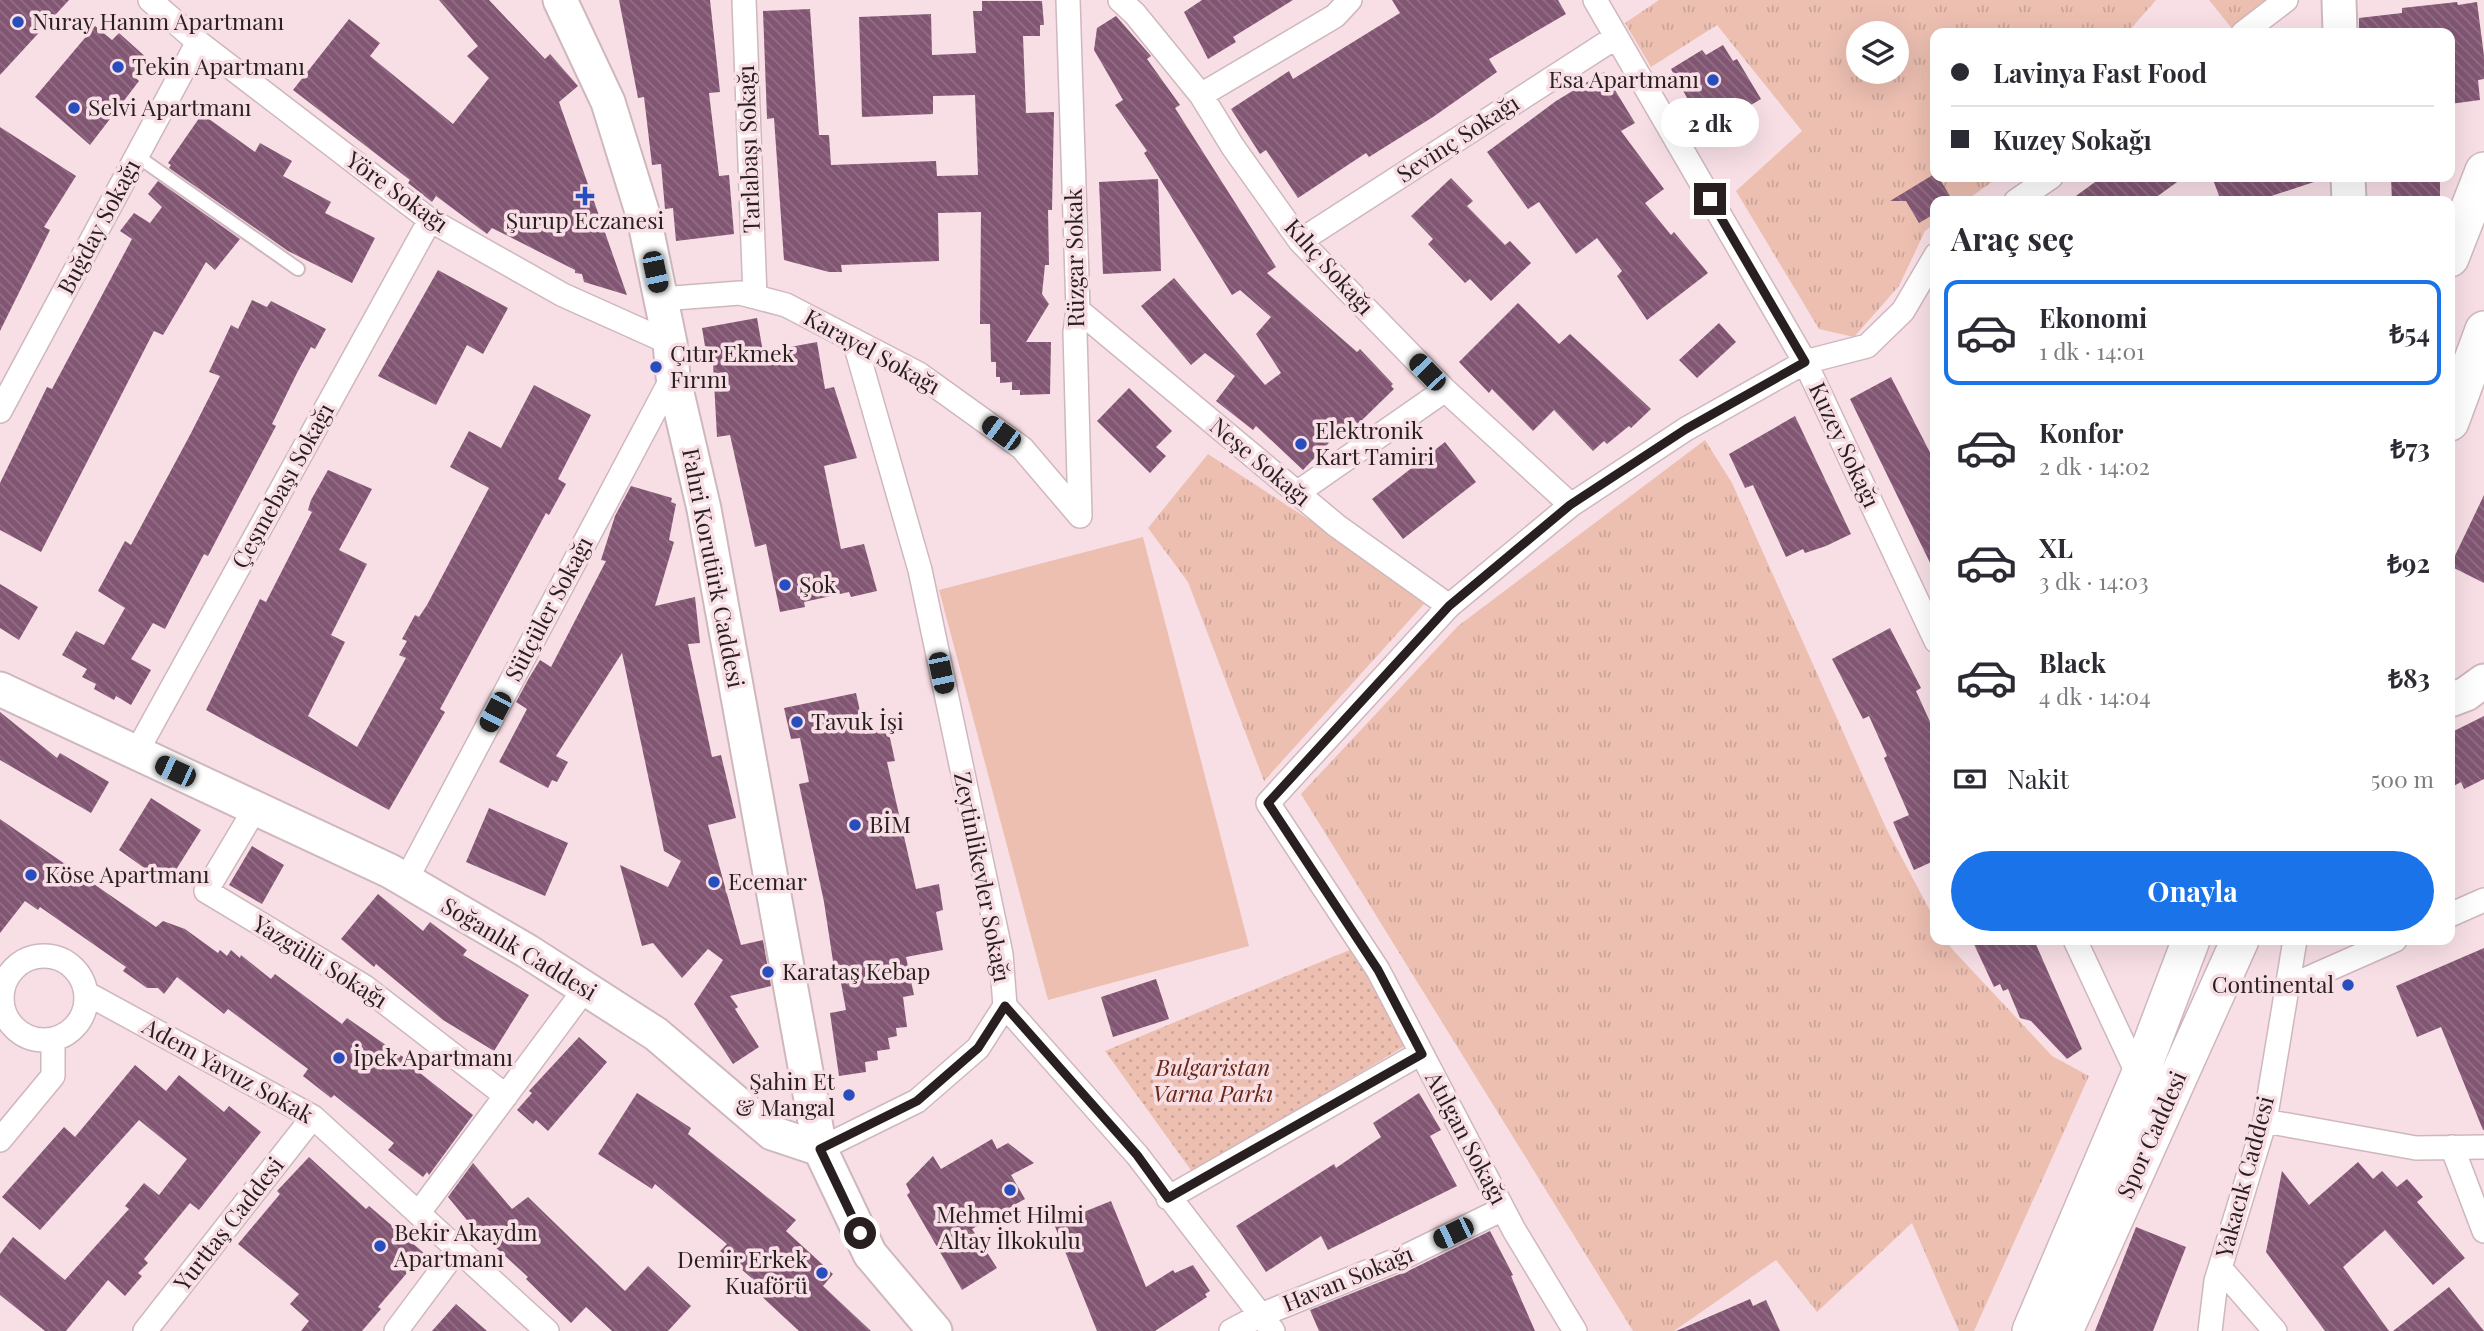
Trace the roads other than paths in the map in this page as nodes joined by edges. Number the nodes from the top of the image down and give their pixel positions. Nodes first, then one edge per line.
1 (150, 0) edge
2 (560, 0) edge
3 (744, 0) edge
4 (1068, 0) edge
5 (1120, 0) edge
6 (1350, 0) edge
7 (1595, 0) edge
8 (2286, 0) edge
9 (2339, 0) edge
10 (2250, 28) edge
11 (2340, 28) edge
12 (1616, 37) junction
13 (198, 42) junction
14 (1201, 95) junction
15 (137, 156) junction
16 (2484, 171) edge
17 (2044, 182) edge
18 (2023, 196) edge
19 (430, 219) junction
20 (1300, 241) junction
21 (2455, 245) edge
22 (1930, 266) edge
23 (298, 269) dead end
24 (755, 297) junction
25 (661, 299) junction
26 (1078, 310) junction
27 (2484, 330) edge
28 (853, 340) junction
29 (670, 343) junction
30 (1805, 362) junction
31 (673, 376) junction
32 (1445, 390) junction
33 (2455, 408) edge
34 (0, 411) edge
35 (1297, 493) junction
36 (1570, 505) junction
37 (1080, 516) joint
38 (1449, 606) junction
39 (1930, 628) edge
40 (0, 689) edge
41 (136, 753) junction
42 (255, 809) junction
43 (406, 880) junction
44 (2484, 900) edge
45 (2455, 913) edge
46 (2077, 945) edge
47 (2189, 945) edge
48 (2238, 945) edge
49 (2294, 945) edge
50 (2384, 945) edge
51 (2286, 988) junction
52 (585, 989) junction
53 (86, 993) junction
54 (1005, 1006) junction
55 (1, 1007) edge
56 (54, 1040) junction
57 (1422, 1054) junction
58 (2139, 1077) junction
59 (506, 1096) junction
60 (313, 1117) junction
61 (2265, 1121) junction
62 (0, 1140) edge
63 (2452, 1147) junction
64 (2484, 1147) edge
65 (820, 1149) junction
66 (1168, 1198) junction
67 (1503, 1209) junction
68 (420, 1211) junction
69 (2484, 1231) edge
70 (458, 1248) junction
71 (2220, 1268) junction
72 (1267, 1323) edge
73 (145, 1331) edge
74 (396, 1331) edge
75 (547, 1331) edge
76 (935, 1331) edge
77 (1231, 1331) edge
78 (1575, 1331) edge
79 (2031, 1331) edge
80 (2064, 1331) edge
81 (2210, 1331) edge
82 (2275, 1331) edge

1 - 13 street, Yöre Sokağı
2 - 25 street, Fahri Korutürk Caddesi
3 - 24 street, Tarlabaşı Sokağı
4 - 26 street, Rüzgar Sokak
5 - 14 street, Kılıç Sokağı
6 - 14 street
7 - 12 street, Kuzey Sokağı
8 - 10 street
9 - 11 street
12 - 20 street, Sevinç Sokağı
12 - 30 street, Kuzey Sokağı
13 - 15 street, Buğday Sokağı
13 - 19 street, Yöre Sokağı
14 - 20 street, Kılıç Sokağı
15 - 23 lane
15 - 34 street, Buğday Sokağı
16 - 21 main road
17 - 18 street
19 - 29 street, Yöre Sokağı
19 - 41 street, Çeşmebaşı Sokağı
20 - 32 street, Kılıç Sokağı
22 - 30 street
24 - 25 street, Karayel Sokağı
24 - 28 street, Karayel Sokağı
25 - 29 street, Fahri Korutürk Caddesi
26 - 35 street, Neşe Sokağı
26 - 37 street, Rüzgar Sokak
27 - 33 main road
28 - 37 street, Karayel Sokağı
28 - 54 street, Zeytinlikevler Sokağı
29 - 31 street, Fahri Korutürk Caddesi
30 - 36 street
30 - 39 street, Kuzey Sokağı
31 - 43 street, Sütçüler Sokağı
31 - 65 street, Fahri Korutürk Caddesi
32 - 35 street
32 - 36 street, Kılıç Sokağı
35 - 38 street, Neşe Sokağı
36 - 38 street
38 - 57 street, Atılgan Sokağı
40 - 41 street, Soğanlık Caddesi
41 - 42 street, Soğanlık Caddesi
42 - 43 street, Soğanlık Caddesi
42 - 59 street, Yazgülü Sokağı
43 - 52 street, Soğanlık Caddesi
44 - 45 street
46 - 58 street
47 - 58 main road, Spor Caddesi
48 - 80 main road, Spor Caddesi
49 - 51 street, Yakacık Caddesi
50 - 51 street
51 - 61 street, Yakacık Caddesi
52 - 59 street
52 - 65 street, Soğanlık Caddesi
53 - 55 street, Adem Yavuz Sokak
53 - 56 street
53 - 60 street, Adem Yavuz Sokak
54 - 65 street
54 - 66 street, Zeytinlikevler Sokağı
55 - 56 street, Adem Yavuz Sokak
56 - 62 street
57 - 66 street
57 - 67 street, Atılgan Sokağı
58 - 79 main road, Spor Caddesi
59 - 68 street
60 - 68 street, Adem Yavuz Sokak
60 - 73 street, Yurttaş Caddesi
61 - 63 street
61 - 71 street, Yakacık Caddesi
63 - 64 street
63 - 69 street
65 - 76 street
66 - 72 street, Zeytinlikevler Sokağı
67 - 72 street, Havan Sokağı
67 - 78 street, Atılgan Sokağı
68 - 70 street, Adem Yavuz Sokak
70 - 74 street
70 - 75 street, Adem Yavuz Sokak
71 - 81 street, Yakacık Caddesi
71 - 82 street
72 - 77 street, Havan Sokağı

